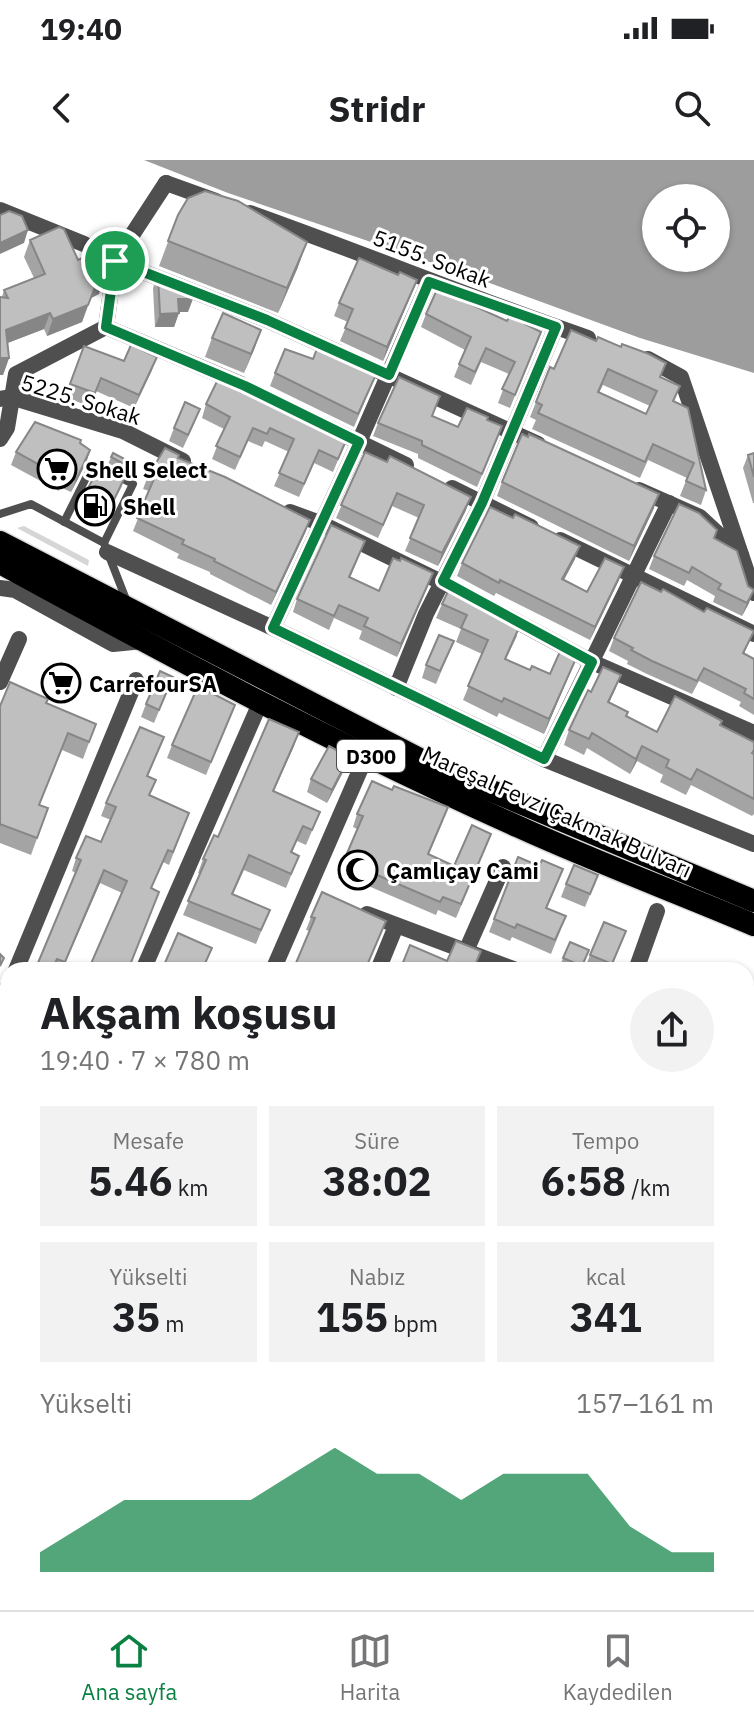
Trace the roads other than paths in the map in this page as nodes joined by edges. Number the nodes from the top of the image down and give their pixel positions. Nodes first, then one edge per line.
1 (0, 210) edge
2 (115, 261) junction
3 (429, 282) junction
4 (106, 327) junction
5 (556, 327) junction
6 (609, 345) edge
7 (636, 355) edge
8 (389, 375) junction
9 (259, 393) edge
10 (6, 398) edge
11 (316, 421) edge
12 (512, 432) junction
13 (0, 439) edge
14 (359, 442) junction
15 (555, 452) edge
16 (203, 471) edge
17 (626, 484) edge
18 (269, 502) edge
19 (482, 503) junction
20 (669, 503) junction
21 (0, 514) edge
22 (64, 522) junction
23 (320, 523) junction
24 (0, 542) edge
25 (106, 548) junction
26 (741, 555) junction
27 (0, 563) edge
28 (635, 577) junction
29 (443, 581) junction
30 (0, 588) edge
31 (46, 588) junction
32 (754, 593) edge
33 (130, 610) junction
34 (55, 612) junction
35 (273, 628) junction
36 (754, 634) edge
37 (19, 639) dead end
38 (144, 640) junction
39 (592, 662) junction
40 (2, 674) edge
41 (136, 680) dead end
42 (396, 688) junction
43 (261, 701) junction
44 (754, 733) edge
45 (367, 754) junction
46 (544, 759) junction
47 (754, 844) edge
48 (503, 867) dead end
49 (754, 901) edge
50 (358, 910) edge
51 (657, 911) dead end
52 (754, 925) edge
53 (396, 926) junction
54 (466, 951) junction
55 (21, 962) edge
56 (147, 962) edge
57 (277, 962) edge
58 (381, 962) edge
59 (483, 962) edge
60 (639, 962) edge

1 - 2 street
2 - 3 street, 5155. Sokak
2 - 4 street
2 - 8 street
3 - 5 street, 5155. Sokak
3 - 8 street
4 - 9 street
4 - 10 street
5 - 6 street, 5155. Sokak
5 - 12 street
7 - 26 street
8 - 12 street
8 - 14 street
10 - 13 street
10 - 16 street, 5225. Sokak
11 - 14 street
12 - 15 street
12 - 19 street
14 - 19 street
14 - 23 street
17 - 20 street
18 - 23 street
19 - 28 street
19 - 29 street
20 - 26 street
20 - 28 street
21 - 22 lane
22 - 25 lane
22 - 25 lane
23 - 29 street
23 - 35 street
24 - 33 highway, Mareşal Fevzi Çakmak Bulvarı / D300
25 - 33 lane
25 - 35 street
26 - 32 street
27 - 31 highway, Mareşal Fevzi Çakmak Bulvarı / D300
28 - 36 street
28 - 39 street
29 - 39 street
29 - 42 street
30 - 34 street
31 - 34 street
31 - 38 highway, Mareşal Fevzi Çakmak Bulvarı / D300
33 - 49 highway, Mareşal Fevzi Çakmak Bulvarı / D300
34 - 38 street
35 - 42 street
37 - 40 street
38 - 43 highway, Mareşal Fevzi Çakmak Bulvarı / D300
39 - 44 street
39 - 46 street
41 - 55 street
42 - 46 street
43 - 45 highway, Mareşal Fevzi Çakmak Bulvarı / D300
43 - 56 street
45 - 52 highway, Mareşal Fevzi Çakmak Bulvarı / D300
45 - 57 street
46 - 47 street
48 - 54 street
50 - 53 street
51 - 60 street
53 - 54 street
53 - 58 street
54 - 59 street

